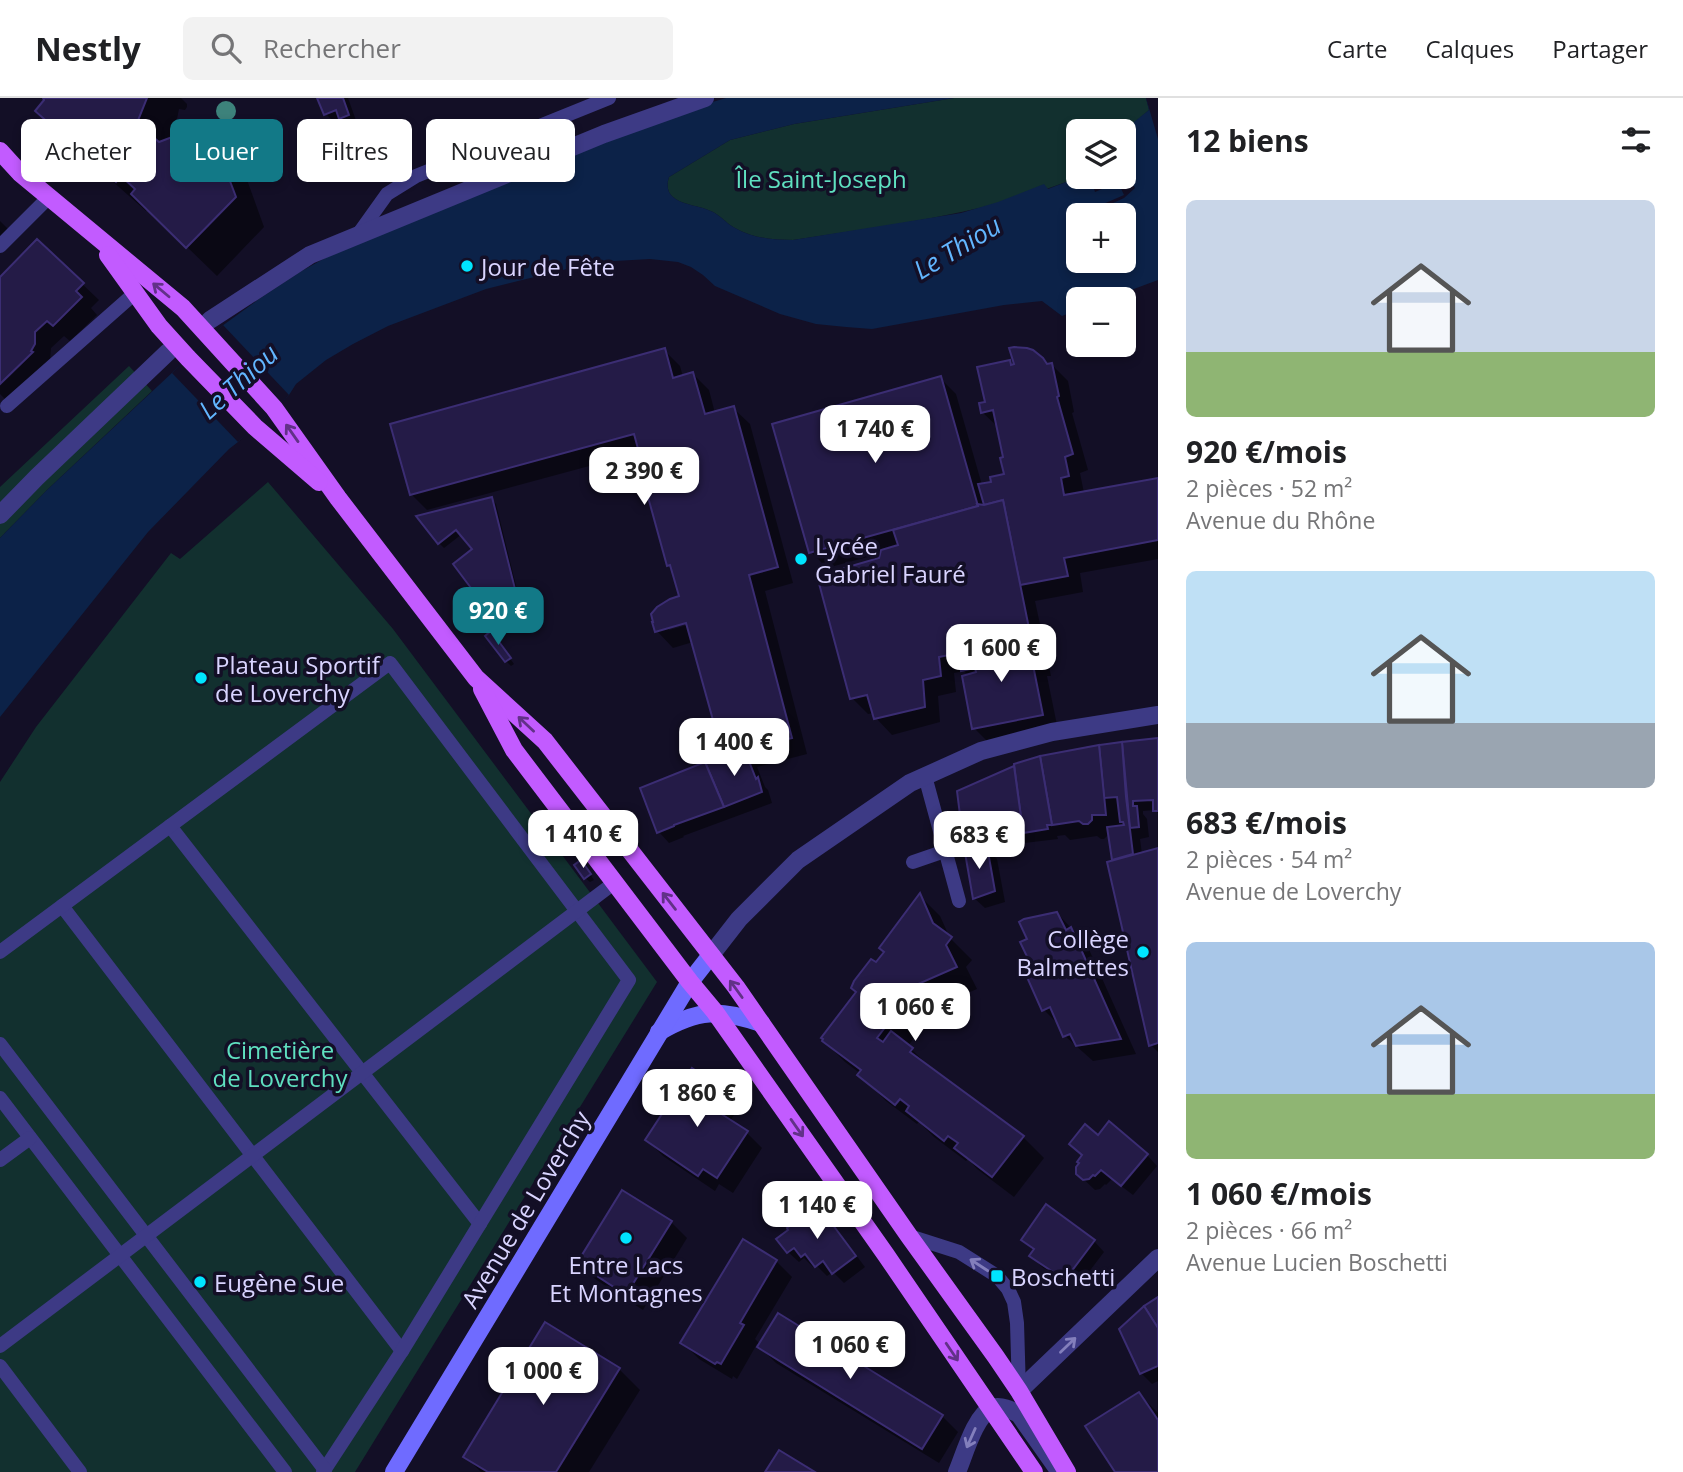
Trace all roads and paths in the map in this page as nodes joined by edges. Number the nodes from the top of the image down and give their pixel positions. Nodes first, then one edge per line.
1 (609, 98) edge
2 (705, 98) edge
3 (0, 151) edge
4 (0, 162) edge
5 (20, 173) junction
6 (49, 197) junction
7 (94, 235) junction
8 (357, 236) junction
9 (0, 246) edge
10 (135, 293) junction
11 (210, 329) junction
12 (168, 352) dead end
13 (6, 406) dead end
14 (338, 498) junction
15 (0, 515) edge
16 (477, 678) junction
17 (1158, 715) edge
18 (925, 776) junction
19 (170, 826) junction
20 (945, 851) junction
21 (913, 862) dead end
22 (614, 883) junction
23 (959, 901) dead end
24 (62, 906) junction
25 (577, 911) junction
26 (0, 952) edge
27 (711, 955) junction
28 (690, 982) junction
29 (715, 1012) junction
30 (761, 1023) junction
31 (660, 1032) junction
32 (0, 1044) edge
33 (362, 1073) junction
34 (0, 1098) edge
35 (30, 1138) junction
36 (253, 1156) junction
37 (0, 1160) edge
38 (480, 1224) junction
39 (146, 1236) junction
40 (909, 1236) junction
41 (120, 1255) junction
42 (1158, 1258) edge
43 (0, 1346) edge
44 (402, 1351) junction
45 (0, 1366) edge
46 (1018, 1391) junction
47 (991, 1409) junction
48 (324, 1471) edge
49 (80, 1472) edge
50 (285, 1472) edge
51 (394, 1472) edge
52 (957, 1472) edge
53 (1034, 1472) edge
54 (1060, 1472) edge
55 (1067, 1472) edge

1 - 8 lane
2 - 8 street
3 - 5 main road
4 - 5 main road
5 - 6 main road
6 - 7 main road
6 - 9 lane
7 - 10 main road
11 -> 7 main road
8 - 11 street
10 - 13 lane
10 - 14 main road
14 -> 11 main road
12 - 15 street
14 - 16 main road
16 - 22 main road
27 -> 16 main road
17 - 18 street, Avenue de Loverchy
18 - 20 lane
18 - 27 street, Avenue de Loverchy
19 - 24 lane
19 - 25 lane
19 - 33 lane
20 - 21 lane
20 - 23 lane
22 - 25 lane
22 - 28 main road
24 - 26 lane
24 - 36 lane
25 - 33 lane
25 - 38 lane
27 - 28 street, Avenue de Loverchy
30 -> 27 main road
28 - 29 main road
28 - 31 street, Avenue de Loverchy
29 - 30 street
29 - 31 street
29 -> 47 main road
30 - 40 main road
31 - 51 street, Avenue de Loverchy
32 - 39 lane
33 - 36 lane
33 - 38 lane
34 - 35 lane
35 - 37 lane
35 - 41 lane
36 - 39 lane
36 - 44 lane
38 - 44 lane
39 - 41 lane
39 - 48 lane
40 - 46 main road
46 -> 40 lane
41 - 43 lane
41 - 50 lane
46 -> 42 street
44 - 48 lane
45 - 49 lane
46 - 55 main road
47 -> 52 street
47 - 53 main road
47 - 54 street

